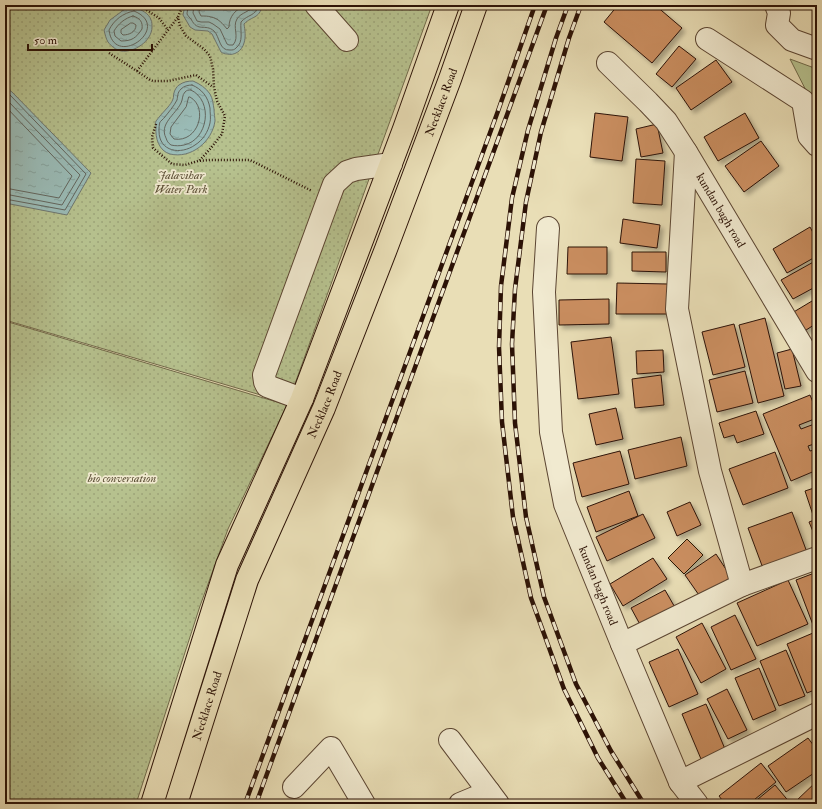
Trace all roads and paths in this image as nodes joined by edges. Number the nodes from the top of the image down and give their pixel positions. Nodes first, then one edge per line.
1 (139, 5) edge
2 (182, 5) edge
3 (316, 5) edge
4 (448, 5) edge
5 (476, 5) edge
6 (776, 5) edge
7 (178, 17) junction
8 (168, 30) junction
9 (706, 39) dead end
10 (347, 40) dead end
11 (817, 49) edge
12 (110, 53) dead end
13 (608, 63) dead end
14 (137, 70) junction
15 (425, 70) junction
16 (450, 79) junction
17 (214, 87) junction
18 (156, 124) dead end
19 (404, 129) junction
20 (428, 137) junction
21 (817, 145) edge
22 (686, 152) junction
23 (198, 161) junction
24 (390, 164) junction
25 (328, 200) junction
26 (548, 228) dead end
27 (817, 371) edge
28 (302, 399) junction
29 (817, 558) edge
30 (742, 585) junction
31 (622, 644) junction
32 (814, 721) edge
33 (450, 740) dead end
34 (680, 782) junction
35 (294, 786) dead end
36 (494, 798) edge
37 (152, 804) edge
38 (176, 804) edge
39 (364, 804) edge
40 (460, 804) edge
41 (697, 804) edge

1 - 8 path
2 - 7 path
3 - 10 street
4 - 15 main road, Necklace Road
5 - 16 main road, Necklace Road
6 - 11 street
7 - 8 path
7 - 17 path
8 - 14 path
9 - 21 street
12 - 14 path
13 - 22 street, kundan bagh road
14 - 17 path
15 - 16 main road
15 - 19 main road, Necklace Road
16 - 20 main road, Necklace Road
17 - 23 path
18 - 23 path
19 - 20 main road
19 - 24 main road, Necklace Road
20 - 38 main road, Necklace Road
22 - 27 street, kundan bagh road
22 - 30 street
23 - 25 path
24 - 25 street
24 - 28 main road, Necklace Road
25 - 28 street
26 - 31 street, kundan bagh road
28 - 37 main road, Necklace Road
29 - 30 street
30 - 31 street
31 - 34 street, kundan bagh road
32 - 34 street
33 - 36 street
34 - 41 street, kundan bagh road
35 - 39 street
36 - 40 street

